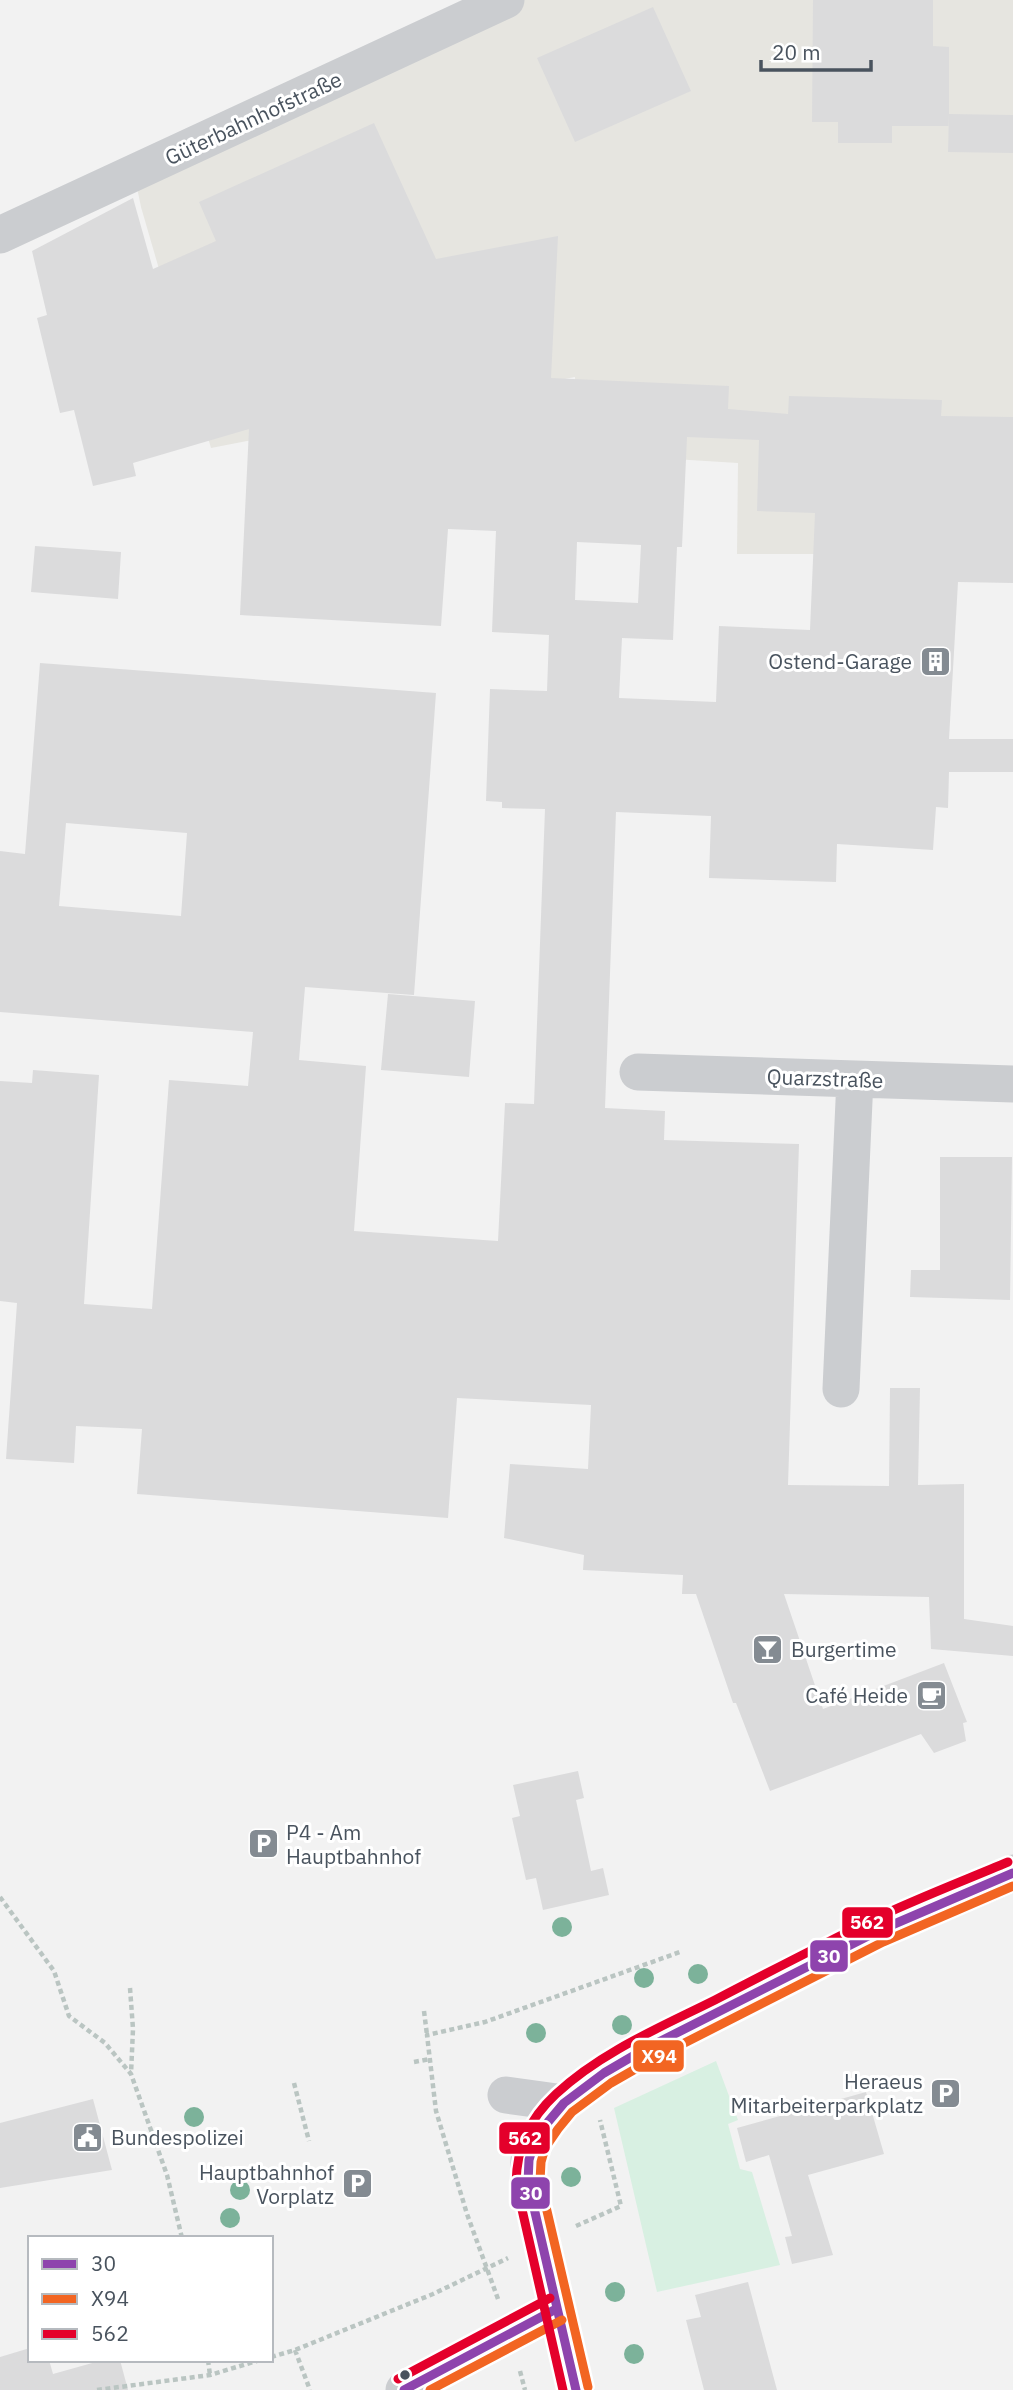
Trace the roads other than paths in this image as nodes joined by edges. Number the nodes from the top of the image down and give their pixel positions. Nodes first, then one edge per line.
1 (506, 0) edge
2 (0, 235) edge
3 (638, 1072) dead end
4 (855, 1079) junction
5 (1013, 1084) edge
6 (841, 1389) dead end
7 (1013, 1874) edge
8 (506, 2095) dead end
9 (581, 2107) junction
10 (556, 2309) junction
11 (404, 2390) edge
12 (576, 2390) edge

1 - 2 street, Güterbahnhofstraße
3 - 4 street, Quarzstraße
4 - 5 street, Quarzstraße
4 - 6 street
7 - 9 street
8 - 9 street
9 - 10 street
10 - 11 street
10 - 12 street

